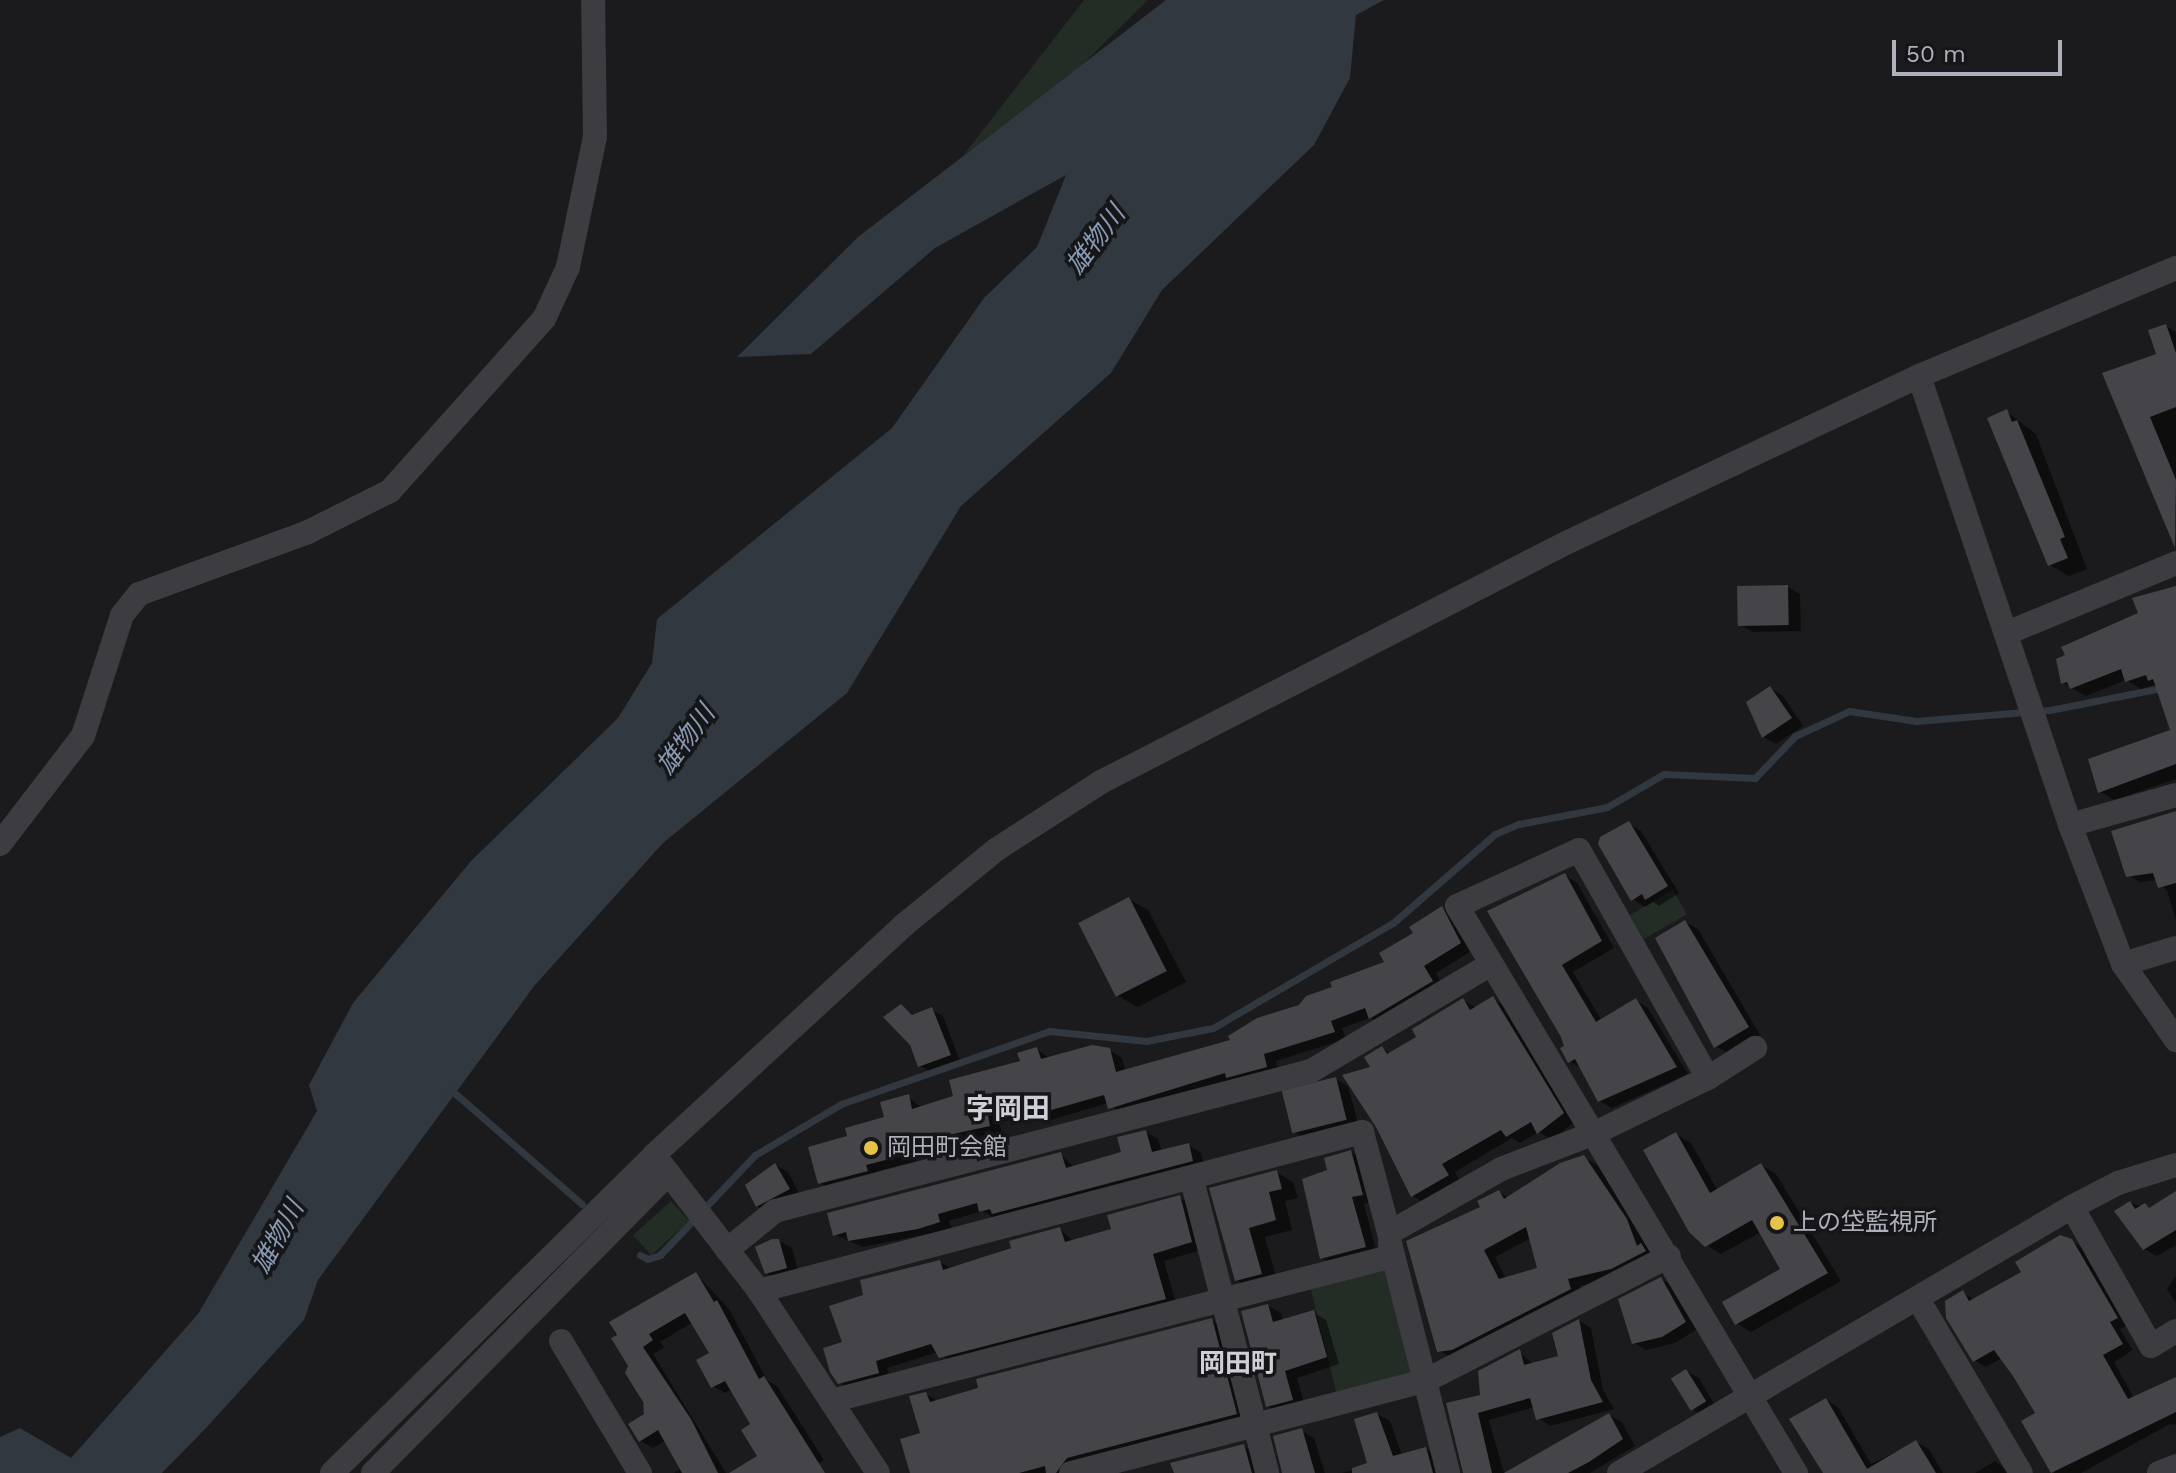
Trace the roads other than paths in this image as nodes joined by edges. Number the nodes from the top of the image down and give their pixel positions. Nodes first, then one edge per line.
1 (593, 0) edge
2 (2176, 268) edge
3 (1919, 376) junction
4 (2176, 563) edge
5 (2007, 633) junction
6 (2176, 795) edge
7 (2070, 825) junction
8 (0, 844) edge
9 (2176, 948) edge
10 (1491, 964) junction
11 (2123, 964) junction
12 (2176, 1040) edge
13 (1755, 1048) dead end
14 (1708, 1078) junction
15 (1595, 1133) junction
16 (662, 1164) junction
17 (2176, 1165) edge
18 (1192, 1180) junction
19 (2072, 1207) junction
20 (1391, 1245) junction
21 (727, 1250) junction
22 (1669, 1256) junction
23 (759, 1291) junction
24 (1918, 1299) junction
25 (1221, 1301) junction
26 (2176, 1331) edge
27 (561, 1341) dead end
28 (1425, 1381) junction
29 (1751, 1396) junction
30 (831, 1401) junction
31 (1255, 1425) junction
32 (2176, 1466) edge
33 (332, 1473) edge
34 (373, 1473) edge
35 (640, 1473) edge
36 (878, 1473) edge
37 (1071, 1473) edge
38 (1267, 1473) edge
39 (1448, 1473) edge
40 (1619, 1473) edge
41 (1796, 1473) edge
42 (2021, 1473) edge
43 (2159, 1473) edge

1 - 8 street
2 - 3 street
3 - 5 street
3 - 16 street
4 - 5 street
5 - 7 street
6 - 7 street
7 - 11 street
9 - 11 street
10 - 14 street
10 - 15 street
10 - 21 street
11 - 12 street
13 - 14 street
14 - 15 street
15 - 20 street
15 - 22 street
16 - 21 street
16 - 33 street
16 - 34 street
17 - 19 street
18 - 20 street
18 - 23 street
18 - 25 street
19 - 24 street
19 - 26 street
20 - 25 street
20 - 28 street
21 - 23 street
22 - 28 street
22 - 29 street
23 - 30 street
24 - 29 street
24 - 42 street
25 - 30 street
25 - 31 street
27 - 35 street
28 - 31 street
28 - 39 street
29 - 40 street
29 - 41 street
30 - 36 street
31 - 37 street
31 - 38 street
32 - 43 street

